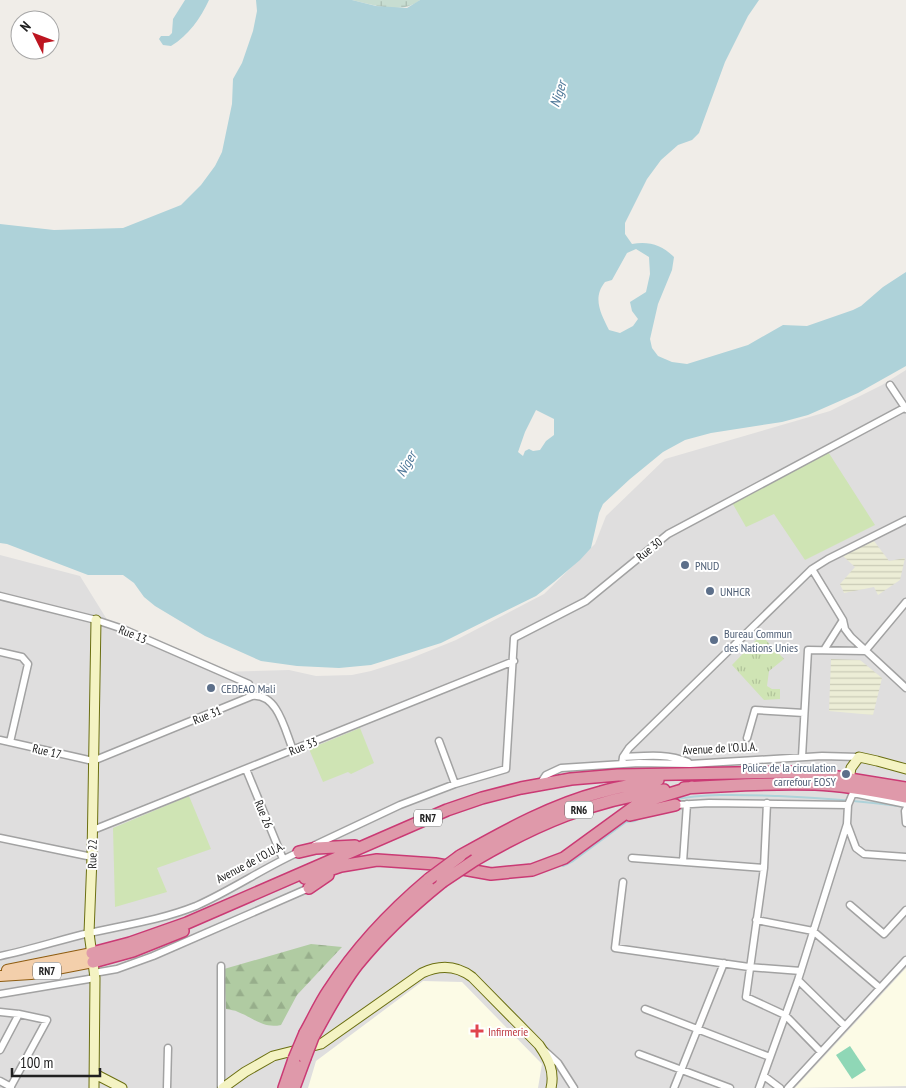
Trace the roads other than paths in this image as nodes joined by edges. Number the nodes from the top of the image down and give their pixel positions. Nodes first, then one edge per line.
1 (890, 385) dead end
2 (906, 408) edge
3 (906, 520) edge
4 (812, 569) junction
5 (0, 596) edge
6 (906, 602) edge
7 (96, 620) junction
8 (843, 620) junction
9 (824, 650) junction
10 (865, 651) junction
11 (0, 652) edge
12 (514, 661) junction
13 (906, 688) edge
14 (252, 696) junction
15 (804, 713) junction
16 (747, 738) dead end
17 (0, 740) edge
18 (439, 741) dead end
19 (10, 742) junction
20 (292, 750) junction
21 (802, 757) junction
22 (859, 757) junction
23 (93, 761) junction
24 (622, 761) junction
25 (246, 768) junction
26 (506, 769) joint
27 (906, 769) edge
28 (685, 775) junction
29 (455, 784) junction
30 (540, 784) junction
31 (850, 786) junction
32 (692, 788) junction
33 (906, 788) edge
34 (906, 797) edge
35 (767, 803) junction
36 (687, 804) junction
37 (848, 804) junction
38 (906, 804) edge
39 (675, 805) joint
40 (906, 809) edge
41 (617, 819) junction
42 (906, 823) edge
43 (847, 824) junction
44 (93, 830) junction
45 (0, 838) edge
46 (361, 846) junction
47 (299, 852) junction
48 (92, 857) junction
49 (906, 857) edge
50 (632, 858) dead end
51 (283, 859) junction
52 (683, 862) junction
53 (341, 866) junction
54 (764, 868) junction
55 (623, 882) dead end
56 (309, 888) joint
57 (850, 905) dead end
58 (906, 910) edge
59 (756, 920) junction
60 (813, 931) junction
61 (89, 933) junction
62 (0, 956) edge
63 (906, 960) edge
64 (724, 963) junction
65 (94, 966) junction
66 (221, 966) dead end
67 (749, 967) junction
68 (0, 970) edge
69 (800, 971) junction
70 (0, 976) edge
71 (798, 980) junction
72 (880, 988) junction
73 (0, 994) edge
74 (645, 1009) dead end
75 (0, 1012) edge
76 (19, 1014) junction
77 (785, 1015) junction
78 (845, 1026) junction
79 (698, 1029) junction
80 (309, 1035) junction
81 (538, 1045) junction
82 (168, 1048) dead end
83 (0, 1050) edge
84 (821, 1052) junction
85 (639, 1054) dead end
86 (770, 1057) junction
87 (299, 1059) junction
88 (681, 1070) junction
89 (94, 1074) junction
90 (764, 1076) junction
91 (0, 1081) edge
92 (10, 1087) edge
93 (94, 1088) edge
94 (122, 1088) edge
95 (167, 1088) edge
96 (222, 1088) edge
97 (284, 1088) edge
98 (294, 1088) edge
99 (551, 1088) edge
100 (574, 1088) edge
101 (674, 1088) edge
102 (730, 1088) edge
103 (759, 1088) edge
104 (780, 1088) edge
105 (788, 1088) edge

1 - 2 street
2 - 12 street, Rue 30
3 - 4 street
4 - 8 street
4 - 24 street
5 - 7 street, Rue 13
6 - 10 street
7 - 14 street, Rue 13
7 - 23 street, Rue 22
8 - 9 street
8 - 10 street
9 - 10 street
9 - 15 street
10 - 13 street
11 - 19 street
12 - 20 street, Rue 33
12 - 26 street, Rue 30
14 - 20 street
14 - 23 street, Rue 31
15 - 16 street
15 - 21 street
17 - 19 street, Rue 17
18 - 29 street
19 - 23 street, Rue 17
20 - 25 street, Rue 33
21 - 22 street, Avenue de l'O.U.A.
21 - 24 street, Avenue de l'O.U.A.
22 - 27 street, Avenue de l'O.U.A.
22 - 31 street
23 - 44 street, Rue 22
24 - 30 street, Avenue de l'O.U.A.
25 - 44 street, Rue 33
25 - 51 street, Rue 26
26 - 29 street, Avenue de l'O.U.A.
28 - 30 highway, RN7
28 - 31 highway, Avenue de l'O.U.A. / RN6
28 - 80 highway, RN6, bridge
29 - 47 street, Avenue de l'O.U.A.
30 - 46 highway, RN7
31 - 32 highway, Avenue de l'O.U.A. / RN6
31 - 33 highway, Avenue de l'O.U.A. / RN6
31 - 34 highway, Avenue de l'O.U.A. / RN6
31 - 37 street
31 - 38 street, Avenue de l'O.U.A.
32 - 41 highway, RN7
32 - 80 highway, RN6, bridge
35 - 36 street
35 - 37 street
35 - 54 street
36 - 39 street
36 - 52 street
37 - 43 street
39 - 41 highway
40 - 42 street
41 - 53 highway, RN7
43 - 49 street
43 - 60 street
44 - 48 street, Rue 22
45 - 48 street
46 - 47 highway
46 - 65 highway, RN7
47 - 51 street, Avenue de l'O.U.A.
48 - 61 street, Rue 22
50 - 52 street
51 - 61 street, Avenue de l'O.U.A.
52 - 54 street
53 - 56 highway
53 - 65 highway, RN7
54 - 59 street
55 - 64 street
56 - 65 street
57 - 58 street
59 - 60 street
59 - 67 street
60 - 69 street
60 - 72 street
61 - 62 street, Avenue de l'O.U.A.
61 - 65 street, Rue 22
63 - 72 street
64 - 67 street
64 - 79 street
65 - 68 main road, RN7
65 - 70 main road, RN7
65 - 73 street
65 - 89 street, Rue 22
66 - 96 street
67 - 69 street
67 - 77 street
69 - 71 street
71 - 77 street
71 - 78 street
72 - 78 street
74 - 79 street
75 - 76 street
76 - 83 street
76 - 92 street
77 - 84 street
77 - 86 street
78 - 84 street
79 - 86 street
79 - 88 street
80 - 87 highway, bridge
81 - 96 street
81 - 99 street
81 - 100 street
82 - 95 street
84 - 105 street
85 - 88 street
86 - 90 street
87 - 97 highway
87 - 98 highway
88 - 101 street
88 - 102 street
89 - 93 street, Rue 22
89 - 94 street
90 - 103 street
90 - 104 street
91 - 92 street

